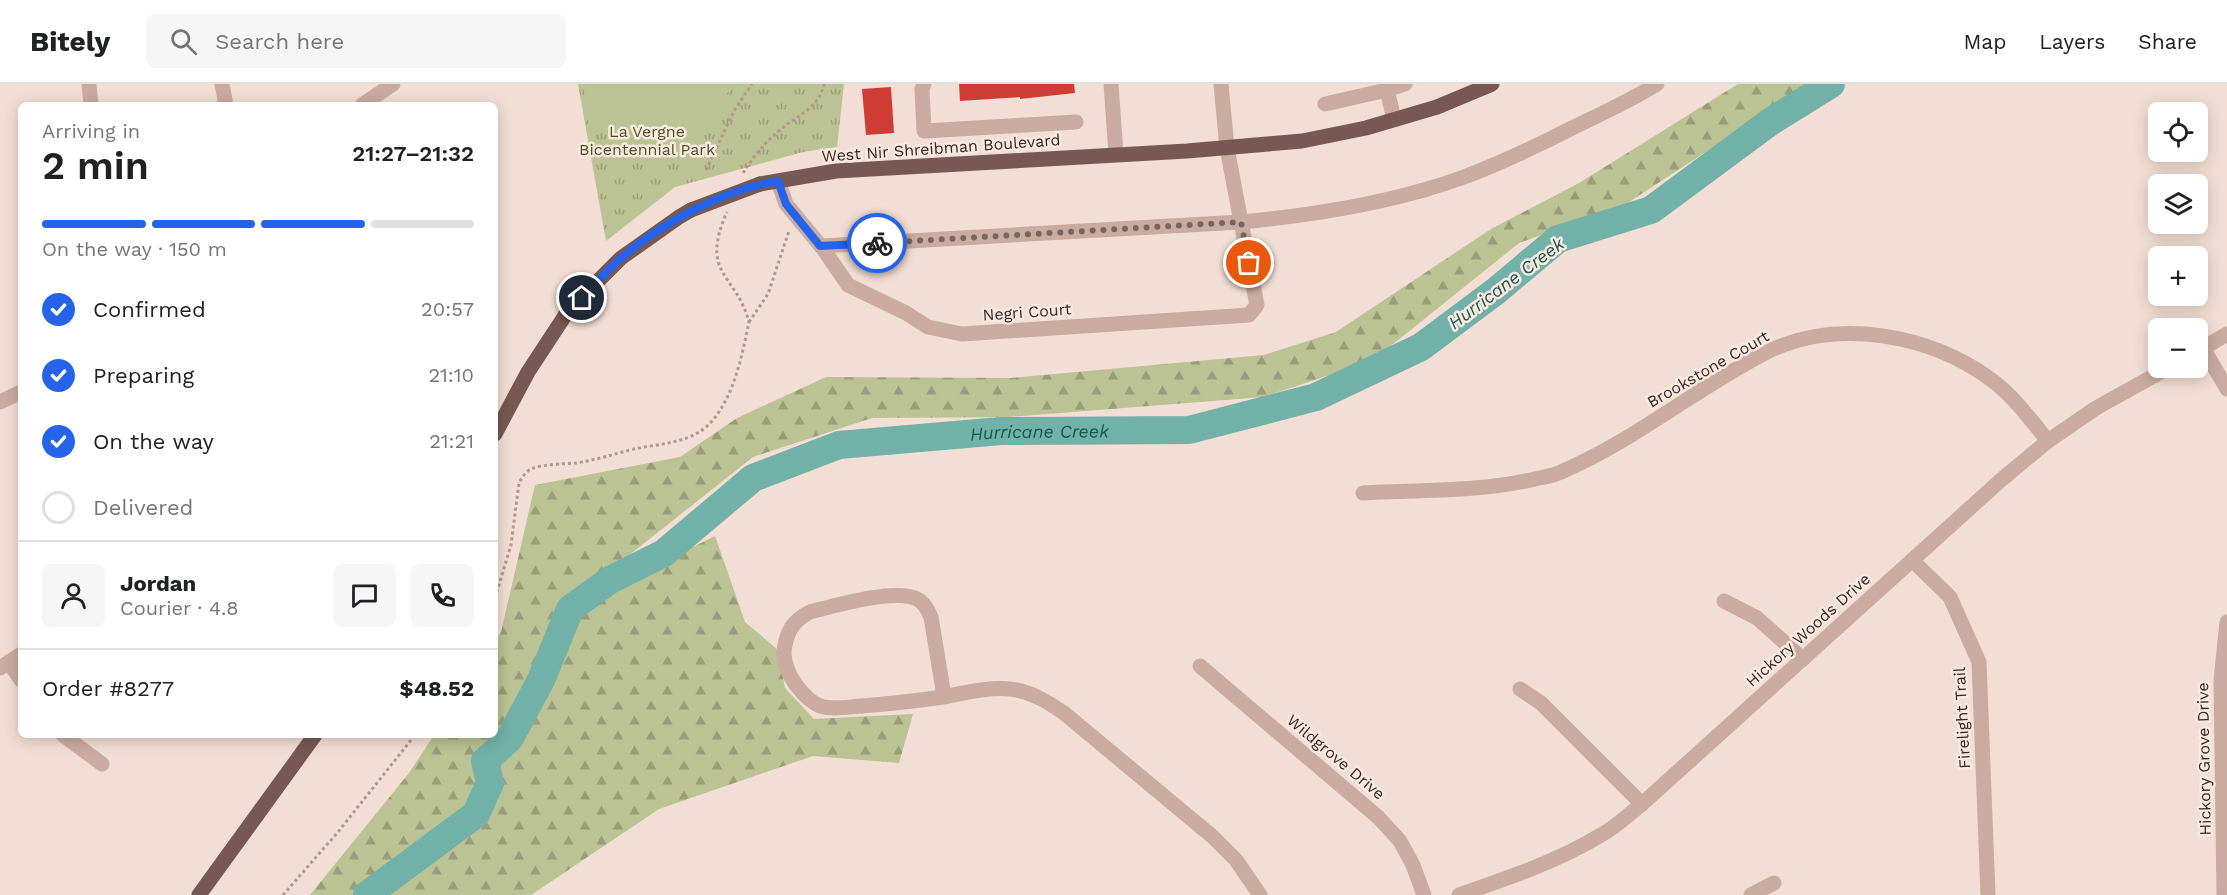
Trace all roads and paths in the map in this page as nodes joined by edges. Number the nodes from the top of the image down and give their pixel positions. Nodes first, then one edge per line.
1 (89, 84) edge
2 (222, 84) edge
3 (393, 84) edge
4 (752, 84) edge
5 (824, 84) edge
6 (924, 84) edge
7 (1111, 84) edge
8 (1221, 84) edge
9 (1405, 84) edge
10 (1492, 84) edge
11 (1657, 84) edge
12 (1387, 90) junction
13 (91, 102) edge
14 (225, 102) edge
15 (366, 102) edge
16 (1325, 104) dead end
17 (1394, 119) junction
18 (1076, 122) dead end
19 (1227, 148) junction
20 (1116, 154) junction
21 (706, 170) dead end
22 (740, 181) dead end
23 (778, 181) junction
24 (728, 210) dead end
25 (794, 215) junction
26 (1241, 222) junction
27 (820, 246) junction
28 (749, 322) junction
29 (2227, 334) edge
30 (2208, 345) edge
31 (2208, 361) edge
32 (2150, 378) edge
33 (2227, 389) edge
34 (18, 393) edge
35 (0, 402) edge
36 (498, 428) edge
37 (2048, 441) junction
38 (1363, 493) dead end
39 (1912, 560) junction
40 (498, 588) edge
41 (1725, 601) dead end
42 (2227, 622) edge
43 (1803, 658) junction
44 (10, 661) edge
45 (1200, 666) dead end
46 (18, 675) edge
47 (1520, 689) dead end
48 (944, 696) junction
49 (67, 738) edge
50 (313, 738) edge
51 (413, 738) edge
52 (102, 764) dead end
53 (1642, 804) junction
54 (2224, 806) edge
55 (1774, 883) dead end
56 (199, 895) edge
57 (283, 895) edge
58 (1260, 895) edge
59 (1424, 895) edge
60 (1459, 895) edge
61 (1751, 895) edge
62 (1988, 895) edge
63 (2224, 895) edge

1 - 13 street
2 - 14 street
3 - 15 street
4 - 21 path
5 - 22 path
6 - 18 street
7 - 20 street
8 - 19 street, Negri Court
9 - 12 street
10 - 17 main road, West Nir Shreibman Boulevard
11 - 26 street
12 - 16 street
12 - 17 street
17 - 19 main road, West Nir Shreibman Boulevard
19 - 20 main road, West Nir Shreibman Boulevard
19 - 26 street, Negri Court
20 - 23 main road, West Nir Shreibman Boulevard
23 - 25 street, Negri Court
23 - 36 main road, West Nir Shreibman Boulevard, bridge
24 - 28 path
25 - 27 street, Negri Court
25 - 28 path
26 - 27 street
26 - 27 street, Negri Court
28 - 40 path
29 - 30 street
31 - 33 street
32 - 37 street, Hickory Woods Drive
34 - 35 street
37 - 38 street, Brookstone Court
37 - 39 street, Hickory Woods Drive
39 - 43 street, Hickory Woods Drive
39 - 62 street, Firelight Trail
41 - 43 street
42 - 54 street, Hickory Grove Drive
43 - 53 street, Hickory Woods Drive
44 - 46 street
45 - 59 street, Wildgrove Drive
47 - 53 street
48 - 48 street
48 - 58 street
49 - 52 street
50 - 56 main road
51 - 57 path
53 - 60 street, Hickory Woods Drive
54 - 63 street, Hickory Grove Drive
55 - 61 street

